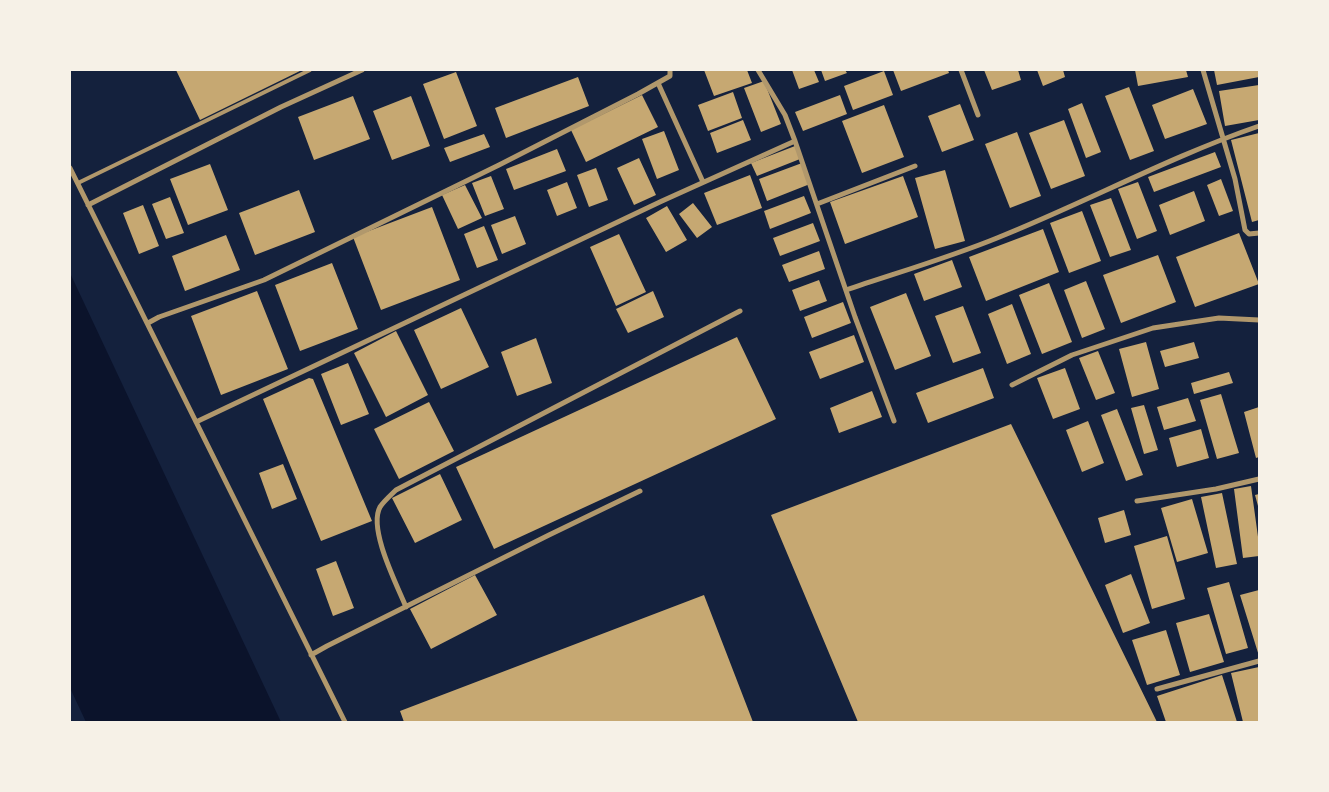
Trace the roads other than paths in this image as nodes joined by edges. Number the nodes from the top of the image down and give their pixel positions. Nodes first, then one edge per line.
1 (310, 70) edge
2 (362, 70) edge
3 (670, 70) edge
4 (758, 70) edge
5 (961, 70) edge
6 (1203, 70) edge
7 (658, 82) junction
8 (978, 115) dead end
9 (1259, 126) edge
10 (1224, 138) junction
11 (795, 141) junction
12 (915, 166) dead end
13 (70, 168) edge
14 (704, 182) junction
15 (78, 183) junction
16 (818, 204) junction
17 (88, 205) junction
18 (1259, 233) edge
19 (846, 290) junction
20 (740, 311) dead end
21 (1259, 320) edge
22 (148, 323) junction
23 (1012, 385) dead end
24 (894, 421) dead end
25 (196, 422) junction
26 (1259, 479) edge
27 (640, 491) dead end
28 (1137, 501) dead end
29 (406, 607) junction
30 (312, 655) junction
31 (1259, 661) edge
32 (1157, 689) dead end
33 (346, 722) edge

1 - 15 lane
2 - 17 street
3 - 7 street
4 - 11 street
5 - 8 street
6 - 10 street
7 - 14 street
7 - 22 street
9 - 10 street
10 - 18 street
10 - 19 street
11 - 14 street
11 - 16 street
12 - 16 street
13 - 15 street
14 - 25 street
15 - 17 street
16 - 19 street
17 - 22 street
19 - 24 street
20 - 29 street
21 - 23 street
22 - 25 street
25 - 30 street
26 - 28 street
27 - 29 street
29 - 30 street
30 - 33 street
31 - 32 street

